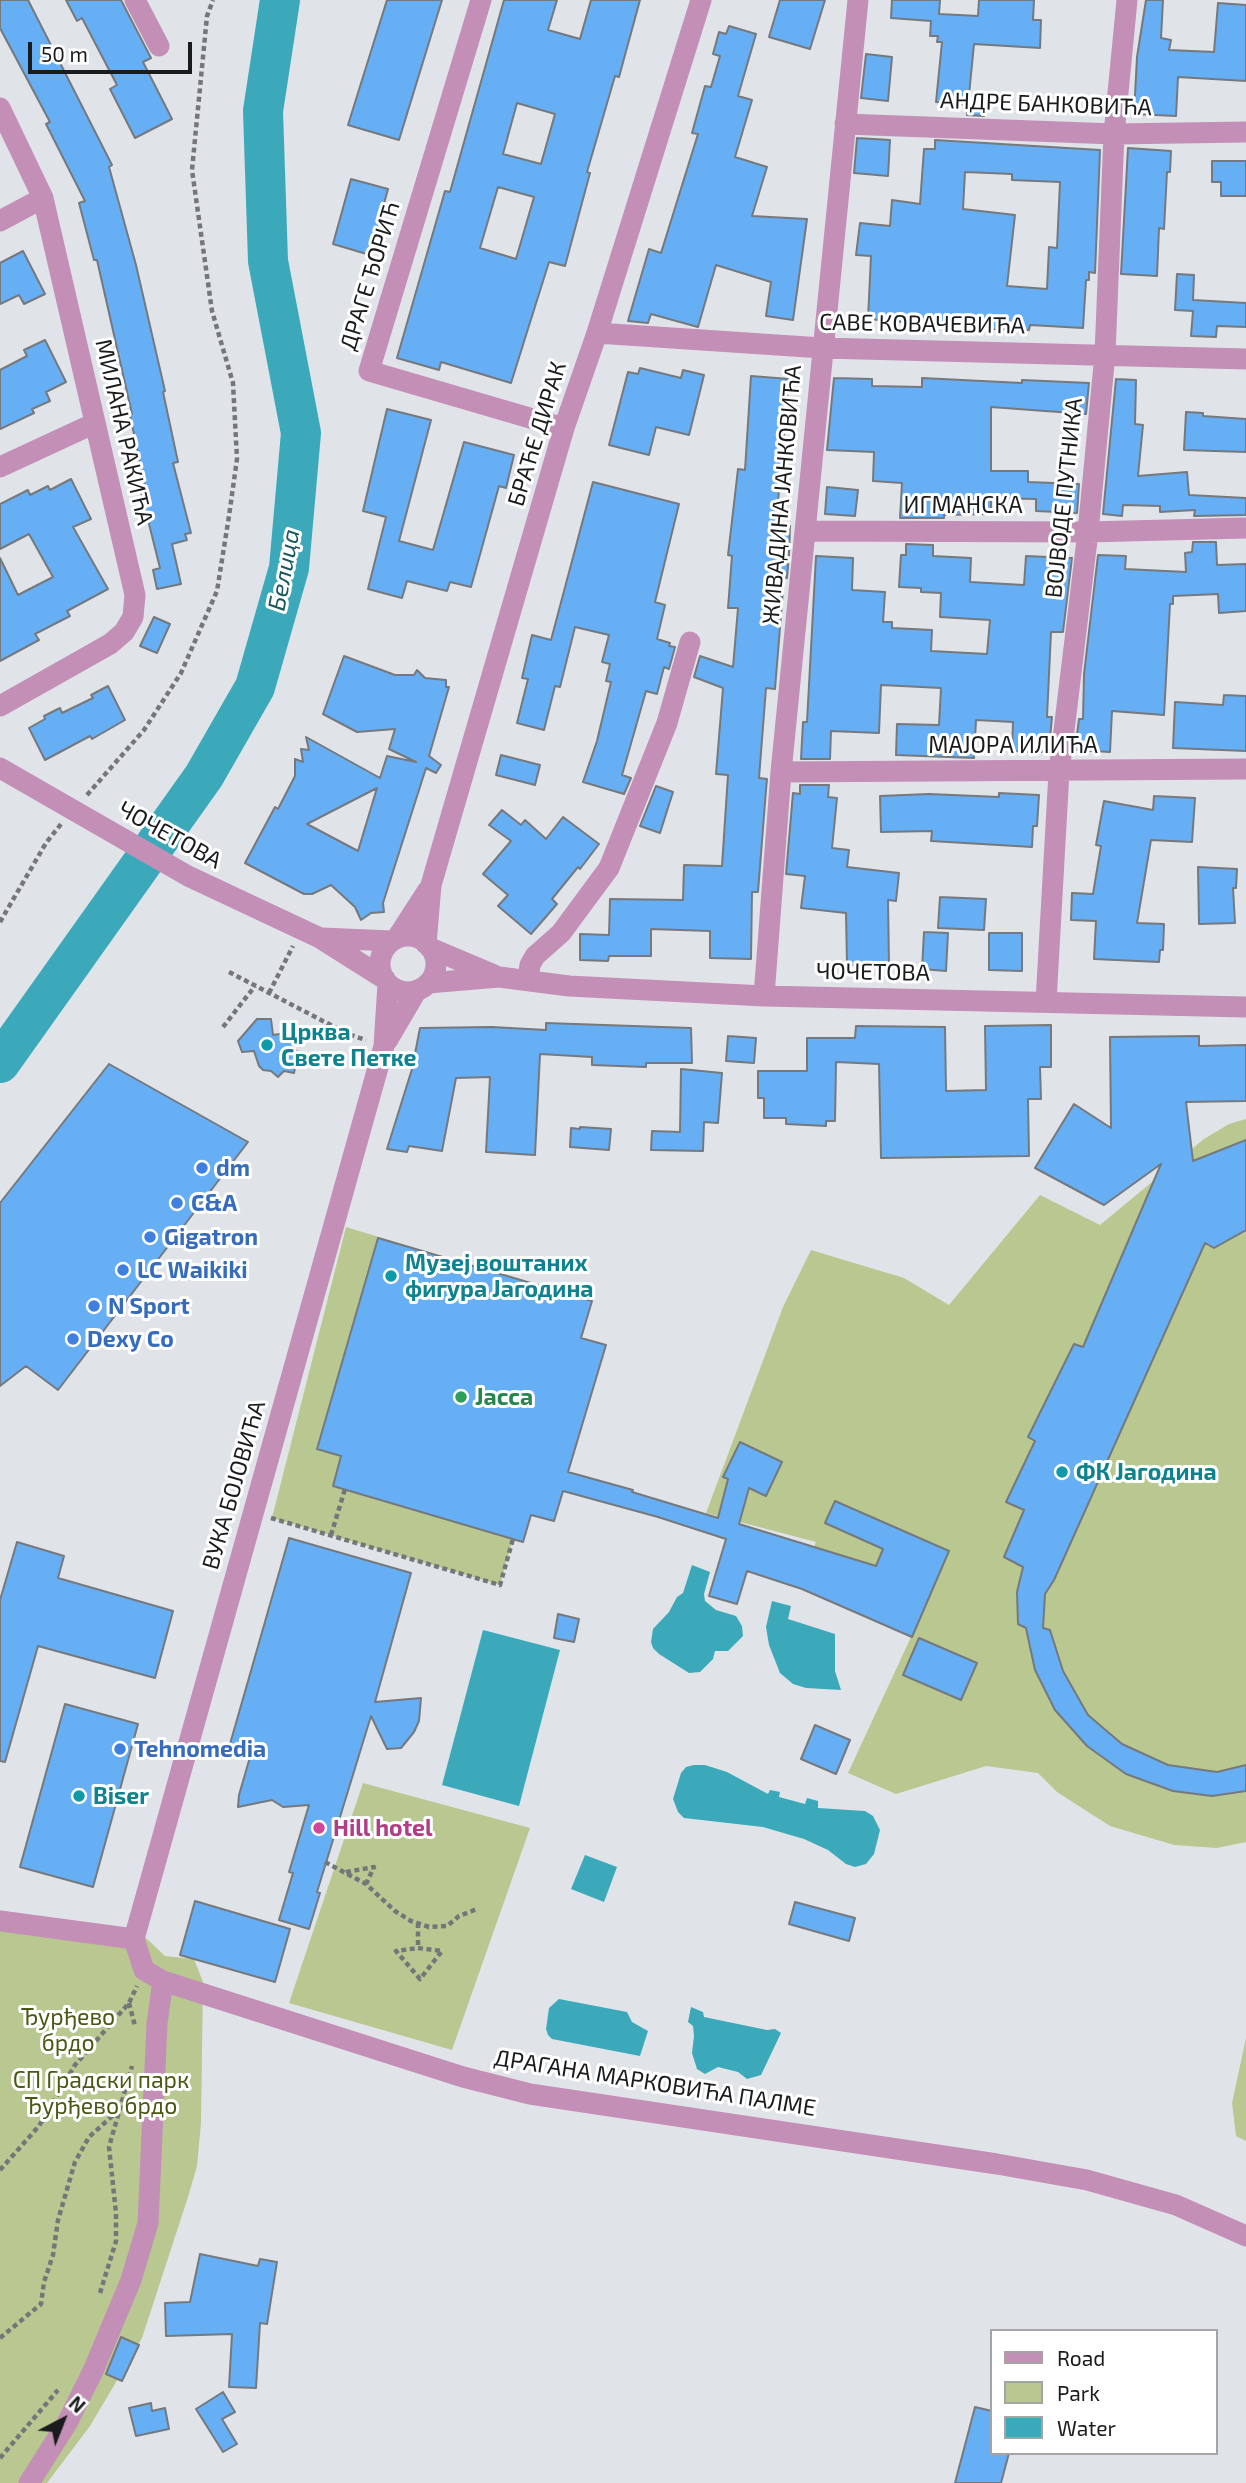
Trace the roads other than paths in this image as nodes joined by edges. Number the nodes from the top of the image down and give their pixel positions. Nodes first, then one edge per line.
1 (135, 0) edge
2 (481, 0) edge
3 (701, 0) edge
4 (858, 0) edge
5 (1127, 0) edge
6 (159, 46) dead end
7 (0, 108) edge
8 (845, 124) junction
9 (1246, 132) edge
10 (1114, 134) junction
11 (43, 198) junction
12 (0, 220) edge
13 (597, 333) junction
14 (822, 348) junction
15 (1105, 354) junction
16 (1246, 359) edge
17 (95, 423) junction
18 (564, 428) junction
19 (0, 467) edge
20 (1246, 528) edge
21 (806, 531) junction
22 (1088, 532) junction
23 (690, 642) dead end
24 (0, 706) edge
25 (0, 768) edge
26 (1246, 769) edge
27 (781, 772) junction
28 (1059, 772) junction
29 (430, 885) junction
30 (310, 933) junction
31 (395, 940) junction
32 (428, 946) junction
33 (499, 977) junction
34 (528, 980) junction
35 (386, 981) junction
36 (423, 986) junction
37 (764, 996) junction
38 (1046, 1002) junction
39 (1246, 1007) edge
40 (384, 1046) junction
41 (0, 1921) edge
42 (134, 1939) junction
43 (163, 1981) junction
44 (1246, 2236) edge
45 (29, 2483) edge

1 - 6 street
2 - 18 street, ДРАГЕ ЂОРИЋ
3 - 13 street, БРАЋЕ ДИРАК
4 - 8 street, ЖИВАДИНА ЈАНКОВИЋА
5 - 10 street, ВОЈВОДЕ ПУТНИКА
7 - 11 street, МИЛАНА РАКИЋА
8 - 10 street, АНДРЕ БАНКОВИЋА
8 - 14 street, ЖИВАДИНА ЈАНКОВИЋА
9 - 10 street, АНДРЕ БАНКОВИЋА
10 - 15 street, ВОЈВОДЕ ПУТНИКА
11 - 12 street
11 - 17 street, МИЛАНА РАКИЋА
13 - 14 street, САВЕ КОВАЧЕВИЋА
13 - 18 street, БРАЋЕ ДИРАК
14 - 15 street, САВЕ КОВАЧЕВИЋА
14 - 21 street, ЖИВАДИНА ЈАНКОВИЋА
15 - 16 street, САВЕ КОВАЧЕВИЋА
15 - 22 street, ВОЈВОДЕ ПУТНИКА
17 - 19 street
17 - 24 street, МИЛАНА РАКИЋА
18 - 29 street, БРАЋЕ ДИРАК
20 - 22 street, ИГМАНСКА
21 - 22 street, ИГМАНСКА
21 - 27 street, ЖИВАДИНА ЈАНКОВИЋА
22 - 28 street, ВОЈВОДЕ ПУТНИКА
23 - 34 street
25 - 30 street, ЧОЧЕТОВА
26 - 28 street, МАЈОРА ИЛИЋА
27 - 28 street, МАЈОРА ИЛИЋА
27 - 37 street, ЖИВАДИНА ЈАНКОВИЋА
28 - 38 street, ВОЈВОДЕ ПУТНИКА
29 - 31 street, БРАЋЕ ДИРАК
29 - 32 street, БРАЋЕ ДИРАК
30 - 31 street, ЧОЧЕТОВА
30 - 35 street, ЧОЧЕТОВА
31 - 32 street, ЧОЧЕТОВА
31 - 35 street
32 - 33 street, ЧОЧЕТОВА
32 - 36 street
33 - 34 street, ЧОЧЕТОВА
33 - 36 street, ЧОЧЕТОВА
34 - 37 street, ЧОЧЕТОВА
35 - 36 street, ЧОЧЕТОВА
35 - 40 street, ВУКА БОЈОВИЋА
36 - 40 street, ВУКА БОЈОВИЋА
37 - 38 street, ЧОЧЕТОВА
38 - 39 street, ЧОЧЕТОВА
40 - 42 street, ВУКА БОЈОВИЋА
41 - 42 street
42 - 43 street, ДРАГАНА МАРКОВИЋА ПАЛМЕ
43 - 44 street, ДРАГАНА МАРКОВИЋА ПАЛМЕ
43 - 45 street

